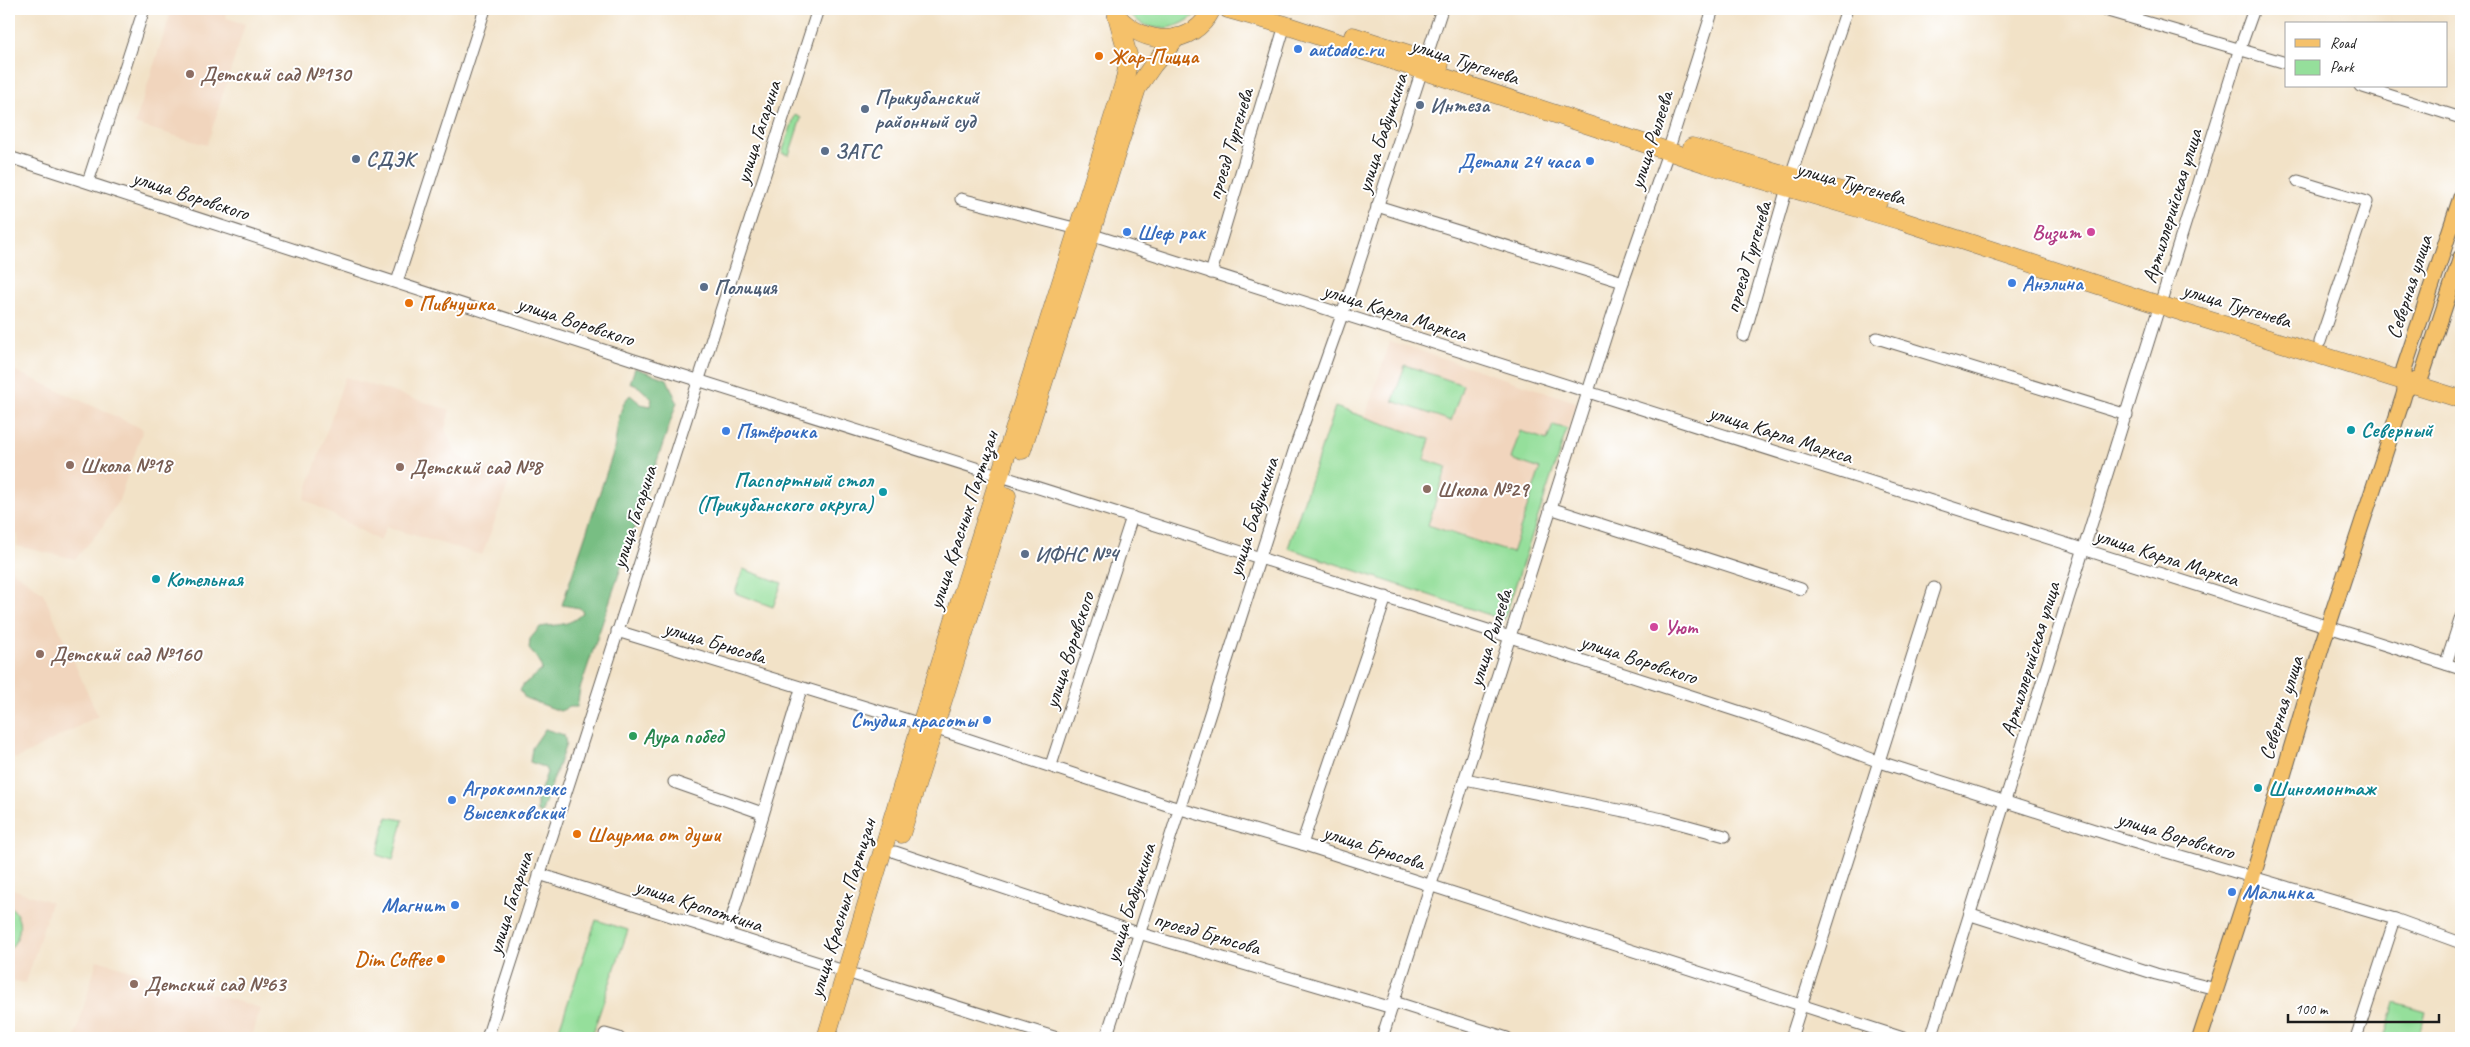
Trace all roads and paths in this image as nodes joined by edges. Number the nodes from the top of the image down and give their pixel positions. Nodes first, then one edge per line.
1 (144, 9) edge
2 (485, 9) edge
3 (818, 9) edge
4 (1212, 9) edge
5 (1228, 9) edge
6 (1269, 9) edge
7 (1442, 9) edge
8 (1712, 9) edge
9 (1846, 9) edge
10 (2101, 9) edge
11 (2254, 9) edge
12 (1115, 12) edge
13 (1285, 25) junction
14 (1177, 37) junction
15 (2240, 48) junction
16 (2285, 63) edge
17 (1424, 65) junction
18 (2366, 88) edge
19 (2461, 118) edge
20 (1670, 146) junction
21 (9, 156) edge
22 (1789, 181) junction
23 (2298, 181) dead end
24 (88, 182) junction
25 (2461, 197) edge
26 (961, 199) dead end
27 (1377, 206) junction
28 (1084, 232) junction
29 (2461, 257) edge
30 (1211, 273) junction
31 (397, 282) junction
32 (1623, 282) junction
33 (2163, 300) junction
34 (1342, 314) junction
35 (1744, 336) dead end
36 (1877, 338) dead end
37 (2320, 342) junction
38 (697, 379) junction
39 (2410, 380) junction
40 (2461, 388) edge
41 (1588, 392) junction
42 (2461, 399) edge
43 (2127, 414) junction
44 (1006, 478) junction
45 (1550, 508) junction
46 (1132, 518) junction
47 (2083, 550) junction
48 (1260, 558) junction
49 (1800, 588) dead end
50 (1934, 588) dead end
51 (1386, 597) junction
52 (2461, 617) edge
53 (2328, 628) junction
54 (617, 631) junction
55 (1510, 637) junction
56 (2446, 664) junction
57 (2461, 669) edge
58 (802, 689) junction
59 (927, 726) junction
60 (1880, 762) junction
61 (1051, 765) junction
62 (1465, 779) junction
63 (674, 782) dead end
64 (2006, 801) junction
65 (1179, 809) junction
66 (762, 813) junction
67 (1725, 836) dead end
68 (1302, 844) junction
69 (895, 852) junction
70 (539, 874) junction
71 (2252, 878) junction
72 (1431, 885) junction
73 (1971, 915) junction
74 (2395, 920) junction
75 (1140, 933) junction
76 (727, 934) junction
77 (2461, 943) edge
78 (852, 973) junction
79 (2216, 990) junction
80 (1394, 1002) junction
81 (1802, 1004) junction
82 (605, 1034) dead end
83 (487, 1038) edge
84 (619, 1038) edge
85 (826, 1038) edge
86 (836, 1038) edge
87 (1057, 1038) edge
88 (1106, 1038) edge
89 (1382, 1038) edge
90 (1507, 1038) edge
91 (1791, 1038) edge
92 (1903, 1038) edge
93 (1931, 1038) edge
94 (2200, 1038) edge
95 (2356, 1038) edge

1 - 24 street
2 - 31 street
3 - 38 street, улица Гагарина
4 - 14 highway
5 - 13 highway, улица Тургенева
6 - 17 highway, улица Тургенева
7 - 17 street, улица Бабушкина
8 - 20 street, улица Рылеева
9 - 22 street, проезд Тургенева
10 - 15 street
11 - 15 street, Артиллерийская улица
12 - 14 highway
12 - 28 highway, улица Красных Партизан
13 - 17 highway, улица Тургенева
13 - 30 street, проезд Тургенева
14 - 28 highway, улица Красных Партизан
15 - 16 street
15 - 33 street, Артиллерийская улица
17 - 20 highway, улица Тургенева
17 - 27 street, улица Бабушкина
18 - 19 street
20 - 22 highway, улица Тургенева
20 - 32 street, улица Рылеева
21 - 24 street, улица Воровского
22 - 33 highway, улица Тургенева
22 - 35 street, проезд Тургенева
23 - 37 street
24 - 31 street, улица Воровского
25 - 39 main road, Северная улица
26 - 28 street, улица Карла Маркса
27 - 32 street
27 - 34 street, улица Бабушкина
28 - 30 street, улица Карла Маркса
28 - 44 highway, улица Красных Партизан
29 - 39 main road, Северная улица
30 - 34 street, улица Карла Маркса
31 - 38 street, улица Воровского
32 - 41 street, улица Рылеева
33 - 37 highway, улица Тургенева
33 - 39 highway, улица Тургенева
33 - 43 street, Артиллерийская улица
34 - 41 street, улица Карла Маркса
34 - 48 street, улица Бабушкина
36 - 43 street
37 - 39 highway, улица Тургенева
38 - 44 street, улица Воровского
38 - 54 street, улица Гагарина
39 - 40 highway, улица Тургенева
39 - 42 highway, улица Тургенева
39 - 53 main road, Северная улица
41 - 45 street, улица Рылеева
41 - 47 street, улица Карла Маркса
43 - 47 street, Артиллерийская улица
44 - 46 street, улица Воровского
44 - 59 highway, улица Красных Партизан
45 - 49 street
45 - 55 street, улица Рылеева
46 - 48 street, улица Воровского
46 - 61 street, улица Воровского
47 - 53 street, улица Карла Маркса
47 - 64 street, Артиллерийская улица
48 - 51 street, улица Воровского
48 - 65 street, улица Бабушкина
50 - 60 street
51 - 55 street, улица Воровского
51 - 68 street
52 - 56 street
53 - 56 street, улица Карла Маркса
53 - 71 main road, Северная улица
54 - 58 street, улица Брюсова
54 - 70 street, улица Гагарина
55 - 60 street, улица Воровского
55 - 62 street, улица Рылеева
56 - 57 street, улица Карла Маркса
58 - 59 street, улица Брюсова
58 - 66 street
59 - 61 street, улица Брюсова
59 - 69 highway, улица Красных Партизан
59 - 78 highway, улица Красных Партизан
60 - 64 street, улица Воровского
60 - 81 street
61 - 65 street, улица Брюсова
62 - 67 street
62 - 72 street, улица Рылеева
63 - 66 street
64 - 71 street, улица Воровского
64 - 73 street, Артиллерийская улица
65 - 68 street, улица Брюсова
65 - 75 street, улица Бабушкина
66 - 76 street
68 - 72 street, улица Брюсова
69 - 75 street, проезд Брюсова
69 - 78 highway, улица Красных Партизан
70 - 76 street, улица Кропоткина
70 - 83 street, улица Гагарина
71 - 74 street, улица Воровского
71 - 79 main road, Северная улица
72 - 80 street, улица Рылеева
72 - 81 street, улица Брюсова
73 - 79 street
73 - 93 street, Артиллерийская улица
74 - 77 street, улица Воровского
74 - 95 street
75 - 80 street, проезд Брюсова
75 - 88 street, улица Бабушкина
76 - 78 street, улица Кропоткина
78 - 85 highway, улица Красных Партизан
78 - 86 highway, улица Красных Партизан
78 - 87 street, улица Кропоткина
79 - 94 main road, Северная улица
80 - 89 street, улица Рылеева
80 - 90 street
81 - 91 street
81 - 92 street, улица Брюсова
82 - 84 street

